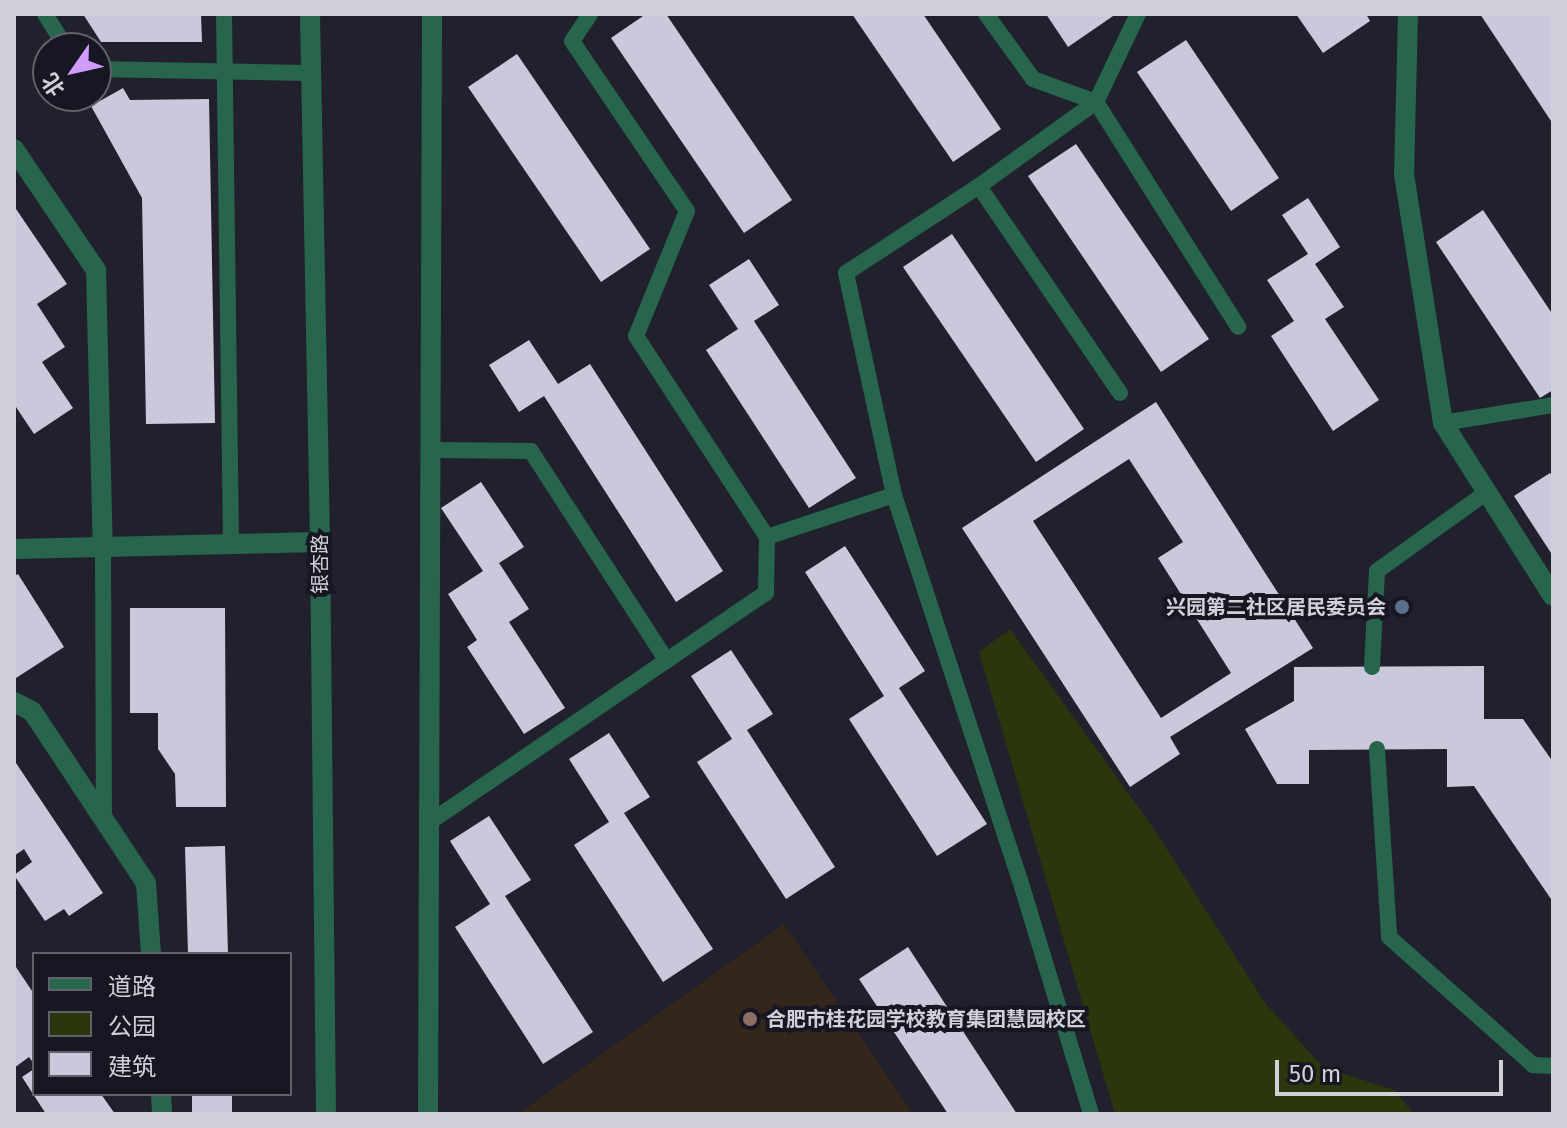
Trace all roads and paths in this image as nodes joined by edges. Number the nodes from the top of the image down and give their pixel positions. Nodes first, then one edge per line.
1 (45, 14) edge
2 (224, 14) edge
3 (310, 14) edge
4 (432, 14) edge
5 (590, 14) edge
6 (986, 14) edge
7 (1138, 14) edge
8 (1408, 14) edge
9 (56, 32) edge
10 (112, 69) edge
11 (226, 72) junction
12 (309, 73) junction
13 (1096, 102) junction
14 (14, 149) edge
15 (979, 186) junction
16 (1238, 327) dead end
17 (1120, 393) dead end
18 (1553, 405) edge
19 (1443, 423) junction
20 (431, 450) junction
21 (1487, 492) junction
22 (894, 495) junction
23 (767, 537) junction
24 (231, 542) junction
25 (320, 542) junction
26 (103, 547) junction
27 (14, 549) edge
28 (1553, 596) edge
29 (667, 661) junction
30 (1372, 667) dead end
31 (14, 702) edge
32 (1377, 749) dead end
33 (104, 819) junction
34 (430, 822) junction
35 (151, 952) edge
36 (1553, 1066) edge
37 (326, 1114) edge
38 (428, 1114) edge
39 (1091, 1114) edge

1 - 9 lane
2 - 11 lane
3 - 12 street, 银杏路
4 - 20 street
5 - 23 lane
6 - 13 lane
7 - 13 lane
8 - 19 street
10 - 11 lane
11 - 12 lane
11 - 24 lane
12 - 25 street, 银杏路
13 - 15 lane
13 - 16 lane
14 - 26 street
15 - 17 lane
15 - 22 lane
18 - 19 lane
19 - 21 street
20 - 29 lane
20 - 34 street
21 - 28 street
21 - 30 lane
22 - 23 lane
22 - 39 lane
23 - 29 lane
24 - 25 street
24 - 26 street
25 - 37 street, 银杏路
26 - 27 street
26 - 33 lane
29 - 34 lane
31 - 33 street
32 - 36 lane
33 - 35 street
34 - 38 street

